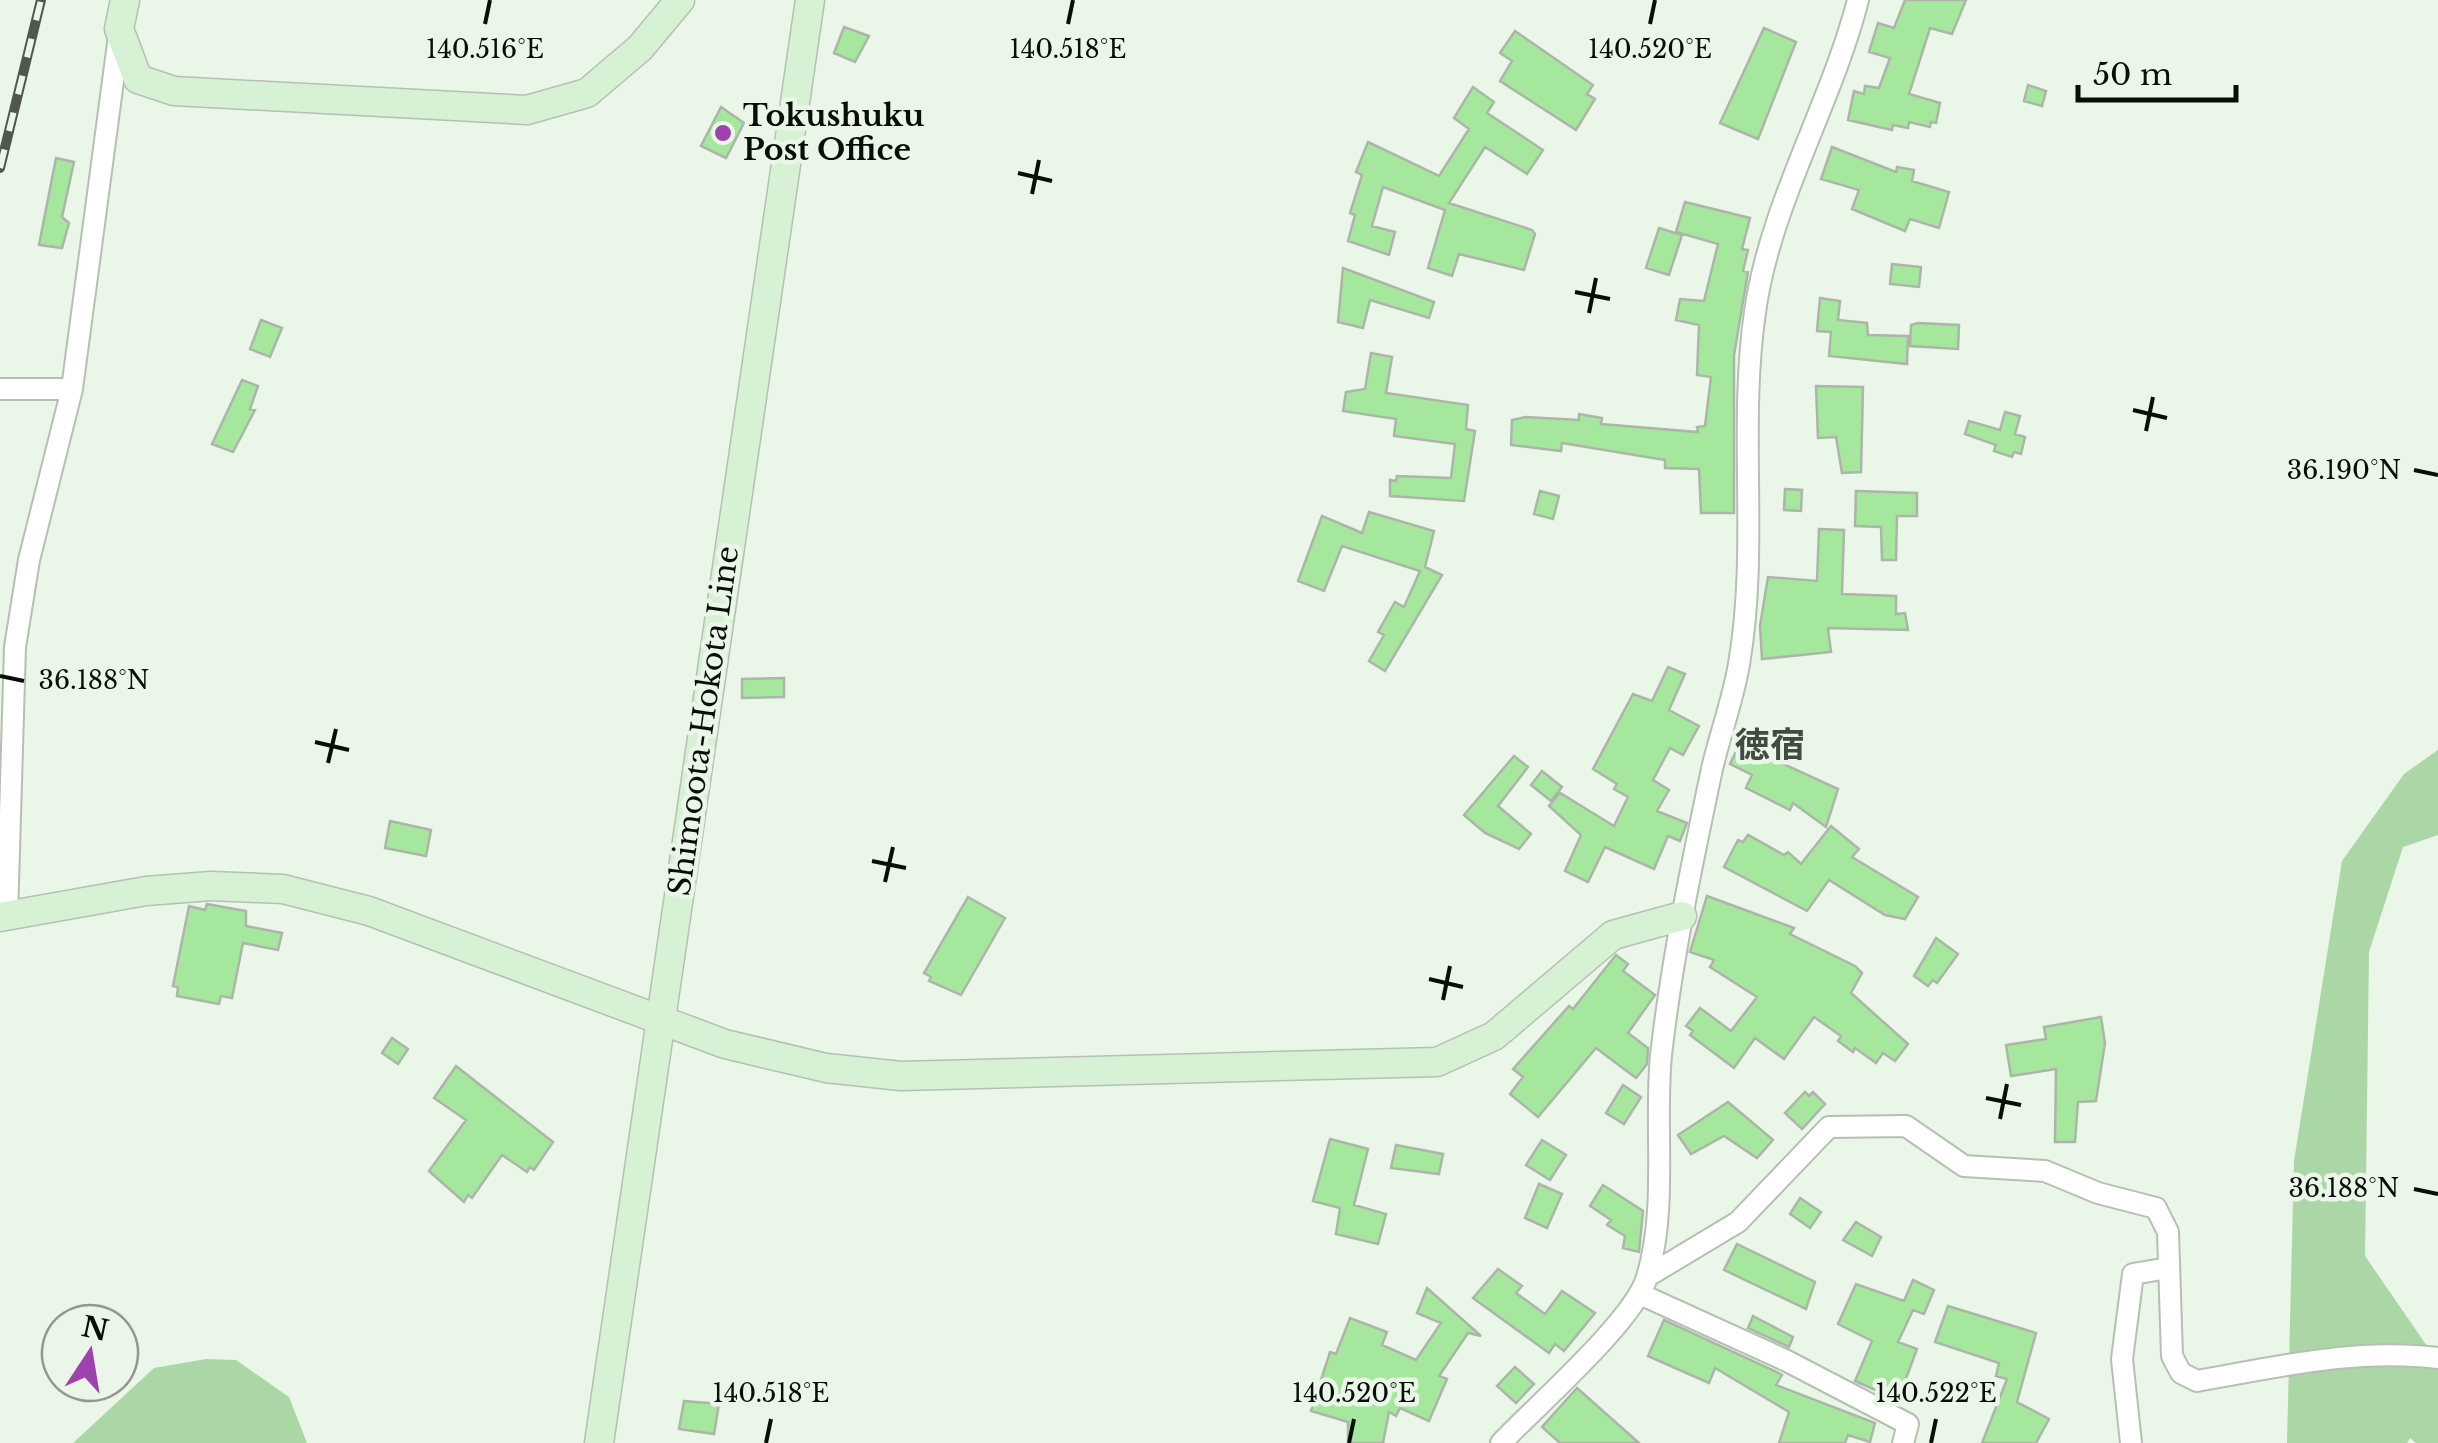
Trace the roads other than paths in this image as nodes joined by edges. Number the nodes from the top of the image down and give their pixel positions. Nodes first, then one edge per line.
1 (124, 0) edge
2 (680, 0) edge
3 (810, 0) edge
4 (1858, 0) edge
5 (120, 29) junction
6 (0, 389) edge
7 (72, 390) junction
8 (1682, 916) junction
9 (4, 917) edge
10 (660, 1019) junction
11 (2168, 1268) junction
12 (1644, 1285) junction
13 (2438, 1358) edge
14 (599, 1443) edge
15 (1500, 1443) edge
16 (1903, 1443) edge
17 (2131, 1443) edge

1 - 5 street
2 - 5 street
3 - 10 street, Shimoota-Hokota Line
4 - 8 street
5 - 7 street
6 - 7 street
7 - 9 street
8 - 10 street
8 - 12 street
9 - 10 street
10 - 14 street, Shimoota-Hokota Line
11 - 12 street
11 - 13 street
11 - 17 street
12 - 15 street
12 - 16 street

